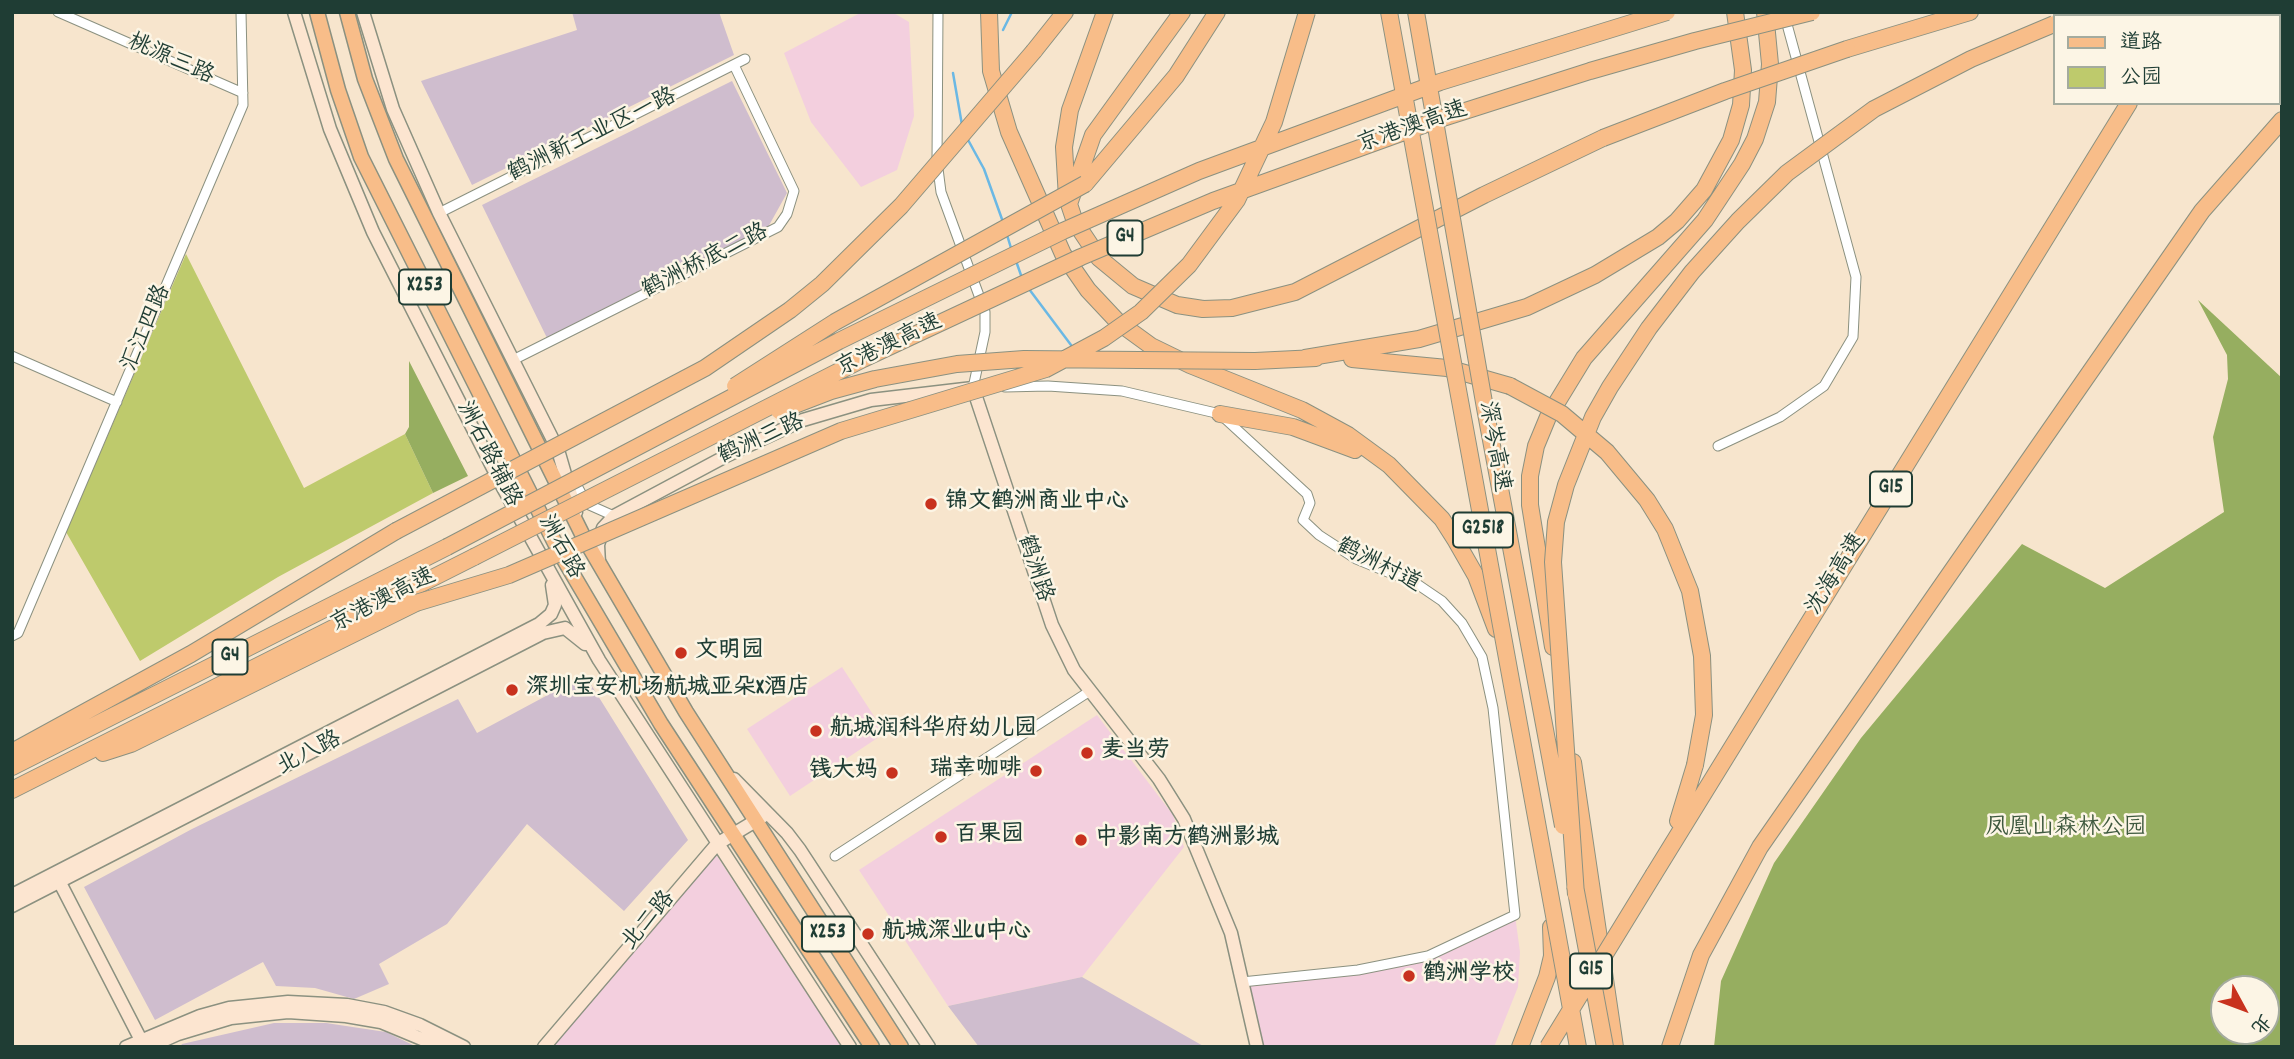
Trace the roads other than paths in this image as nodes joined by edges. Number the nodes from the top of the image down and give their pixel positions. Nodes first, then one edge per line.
1 (58, 12) edge
2 (241, 12) edge
3 (294, 12) edge
4 (317, 12) edge
5 (347, 12) edge
6 (363, 12) edge
7 (938, 12) edge
8 (989, 12) edge
9 (1065, 12) edge
10 (1105, 12) edge
11 (1182, 12) edge
12 (1217, 12) edge
13 (1307, 12) edge
14 (1389, 12) edge
15 (1416, 12) edge
16 (1667, 12) edge
17 (1735, 12) edge
18 (1765, 12) edge
19 (1784, 12) edge
20 (1812, 12) edge
21 (1970, 12) edge
22 (2052, 25) edge
23 (745, 59) dead end
24 (735, 67) junction
25 (243, 93) junction
26 (2128, 105) edge
27 (2282, 120) edge
28 (1069, 205) junction
29 (439, 213) junction
30 (424, 218) junction
31 (465, 265) junction
32 (12, 356) edge
33 (1306, 358) junction
34 (513, 360) junction
35 (973, 388) junction
36 (117, 402) junction
37 (1220, 414) junction
38 (1718, 446) dead end
39 (635, 449) junction
40 (558, 450) junction
41 (1411, 485) junction
42 (614, 516) junction
43 (583, 536) junction
44 (474, 557) junction
45 (544, 561) junction
46 (599, 564) junction
47 (12, 636) edge
48 (599, 660) junction
49 (1090, 691) junction
50 (12, 752) edge
51 (12, 767) edge
52 (54, 769) junction
53 (12, 790) edge
54 (762, 817) junction
55 (733, 834) junction
56 (717, 844) junction
57 (835, 856) dead end
58 (1654, 874) junction
59 (57, 878) junction
60 (12, 895) edge
61 (1576, 895) junction
62 (12, 906) edge
63 (1242, 982) junction
64 (144, 1044) edge
65 (126, 1047) edge
66 (441, 1047) edge
67 (464, 1047) edge
68 (544, 1047) edge
69 (850, 1047) edge
70 (872, 1047) edge
71 (901, 1047) edge
72 (929, 1047) edge
73 (1257, 1047) edge
74 (1520, 1047) edge
75 (1548, 1047) edge
76 (1578, 1047) edge
77 (1605, 1047) edge
78 (1615, 1047) edge
79 (1670, 1047) edge

1 - 25 street, 桃源三路
2 - 25 street, 汇江四路
3 - 45 street, 洲石路辅路
4 - 55 main road, 洲石路 / X253
5 - 30 main road, 洲石路 / X253
6 - 29 street
7 - 35 street
8 - 41 highway
9 - 50 highway, bridge
10 - 28 highway
11 - 28 highway
12 - 39 highway, bridge
13 - 52 highway, bridge
14 - 76 highway, 深岑高速 / G2518, bridge
15 - 61 highway, 深岑高速 / G2518, bridge
16 - 39 highway, 京港澳高速 / G4, bridge
17 - 33 highway
18 - 78 highway
19 - 38 street
20 - 44 highway, 京港澳高速 / G4, bridge
21 - 28 highway, bridge
22 - 61 highway, G15, bridge
23 - 24 street, 鹤洲新工业区一路
24 - 29 street, 鹤洲新工业区一路
24 - 34 street, 鹤洲桥底二路
25 - 36 street, 汇江四路
26 - 58 highway, 沈海高速 / G15
27 - 79 highway
29 - 31 street
30 - 31 street
30 - 43 main road, 洲石路 / X253
31 - 34 street
32 - 36 street
33 - 44 highway, bridge
33 - 58 highway, bridge
34 - 40 street
35 - 37 street, 鹤洲村道
35 - 42 street, 鹤洲三路
35 - 49 street, 鹤洲路
36 - 47 street, 汇江四路
37 - 41 highway
37 - 63 street, 鹤洲村道
39 - 51 highway, 京港澳高速 / G4, bridge
40 - 42 street
40 - 43 street
41 - 74 highway
42 - 46 street
43 - 46 main road, 洲石路 / X253
44 - 52 highway, 京港澳高速 / G4
45 - 48 street, 洲石路辅路
45 - 59 street, 北八路
46 - 54 main road, 洲石路 / X253
48 - 56 street, 洲石路辅路
48 - 59 street, 北八路
49 - 57 street
49 - 63 street, 鹤洲路
52 - 53 highway, 京港澳高速 / G4
54 - 55 street, 北二路
54 - 71 main road, 洲石路 / X253
54 - 72 street
55 - 56 street, 北二路
55 - 70 main road, 洲石路 / X253
56 - 68 street, 北二路
56 - 69 street, 洲石路辅路
58 - 75 highway, 沈海高速 / G15, bridge
59 - 60 street, 北八路
59 - 62 street, 北八路
59 - 64 street
61 - 77 highway, 深岑高速 / G15, bridge
63 - 73 street, 鹤洲路
64 - 65 street
64 - 66 street
64 - 67 street

